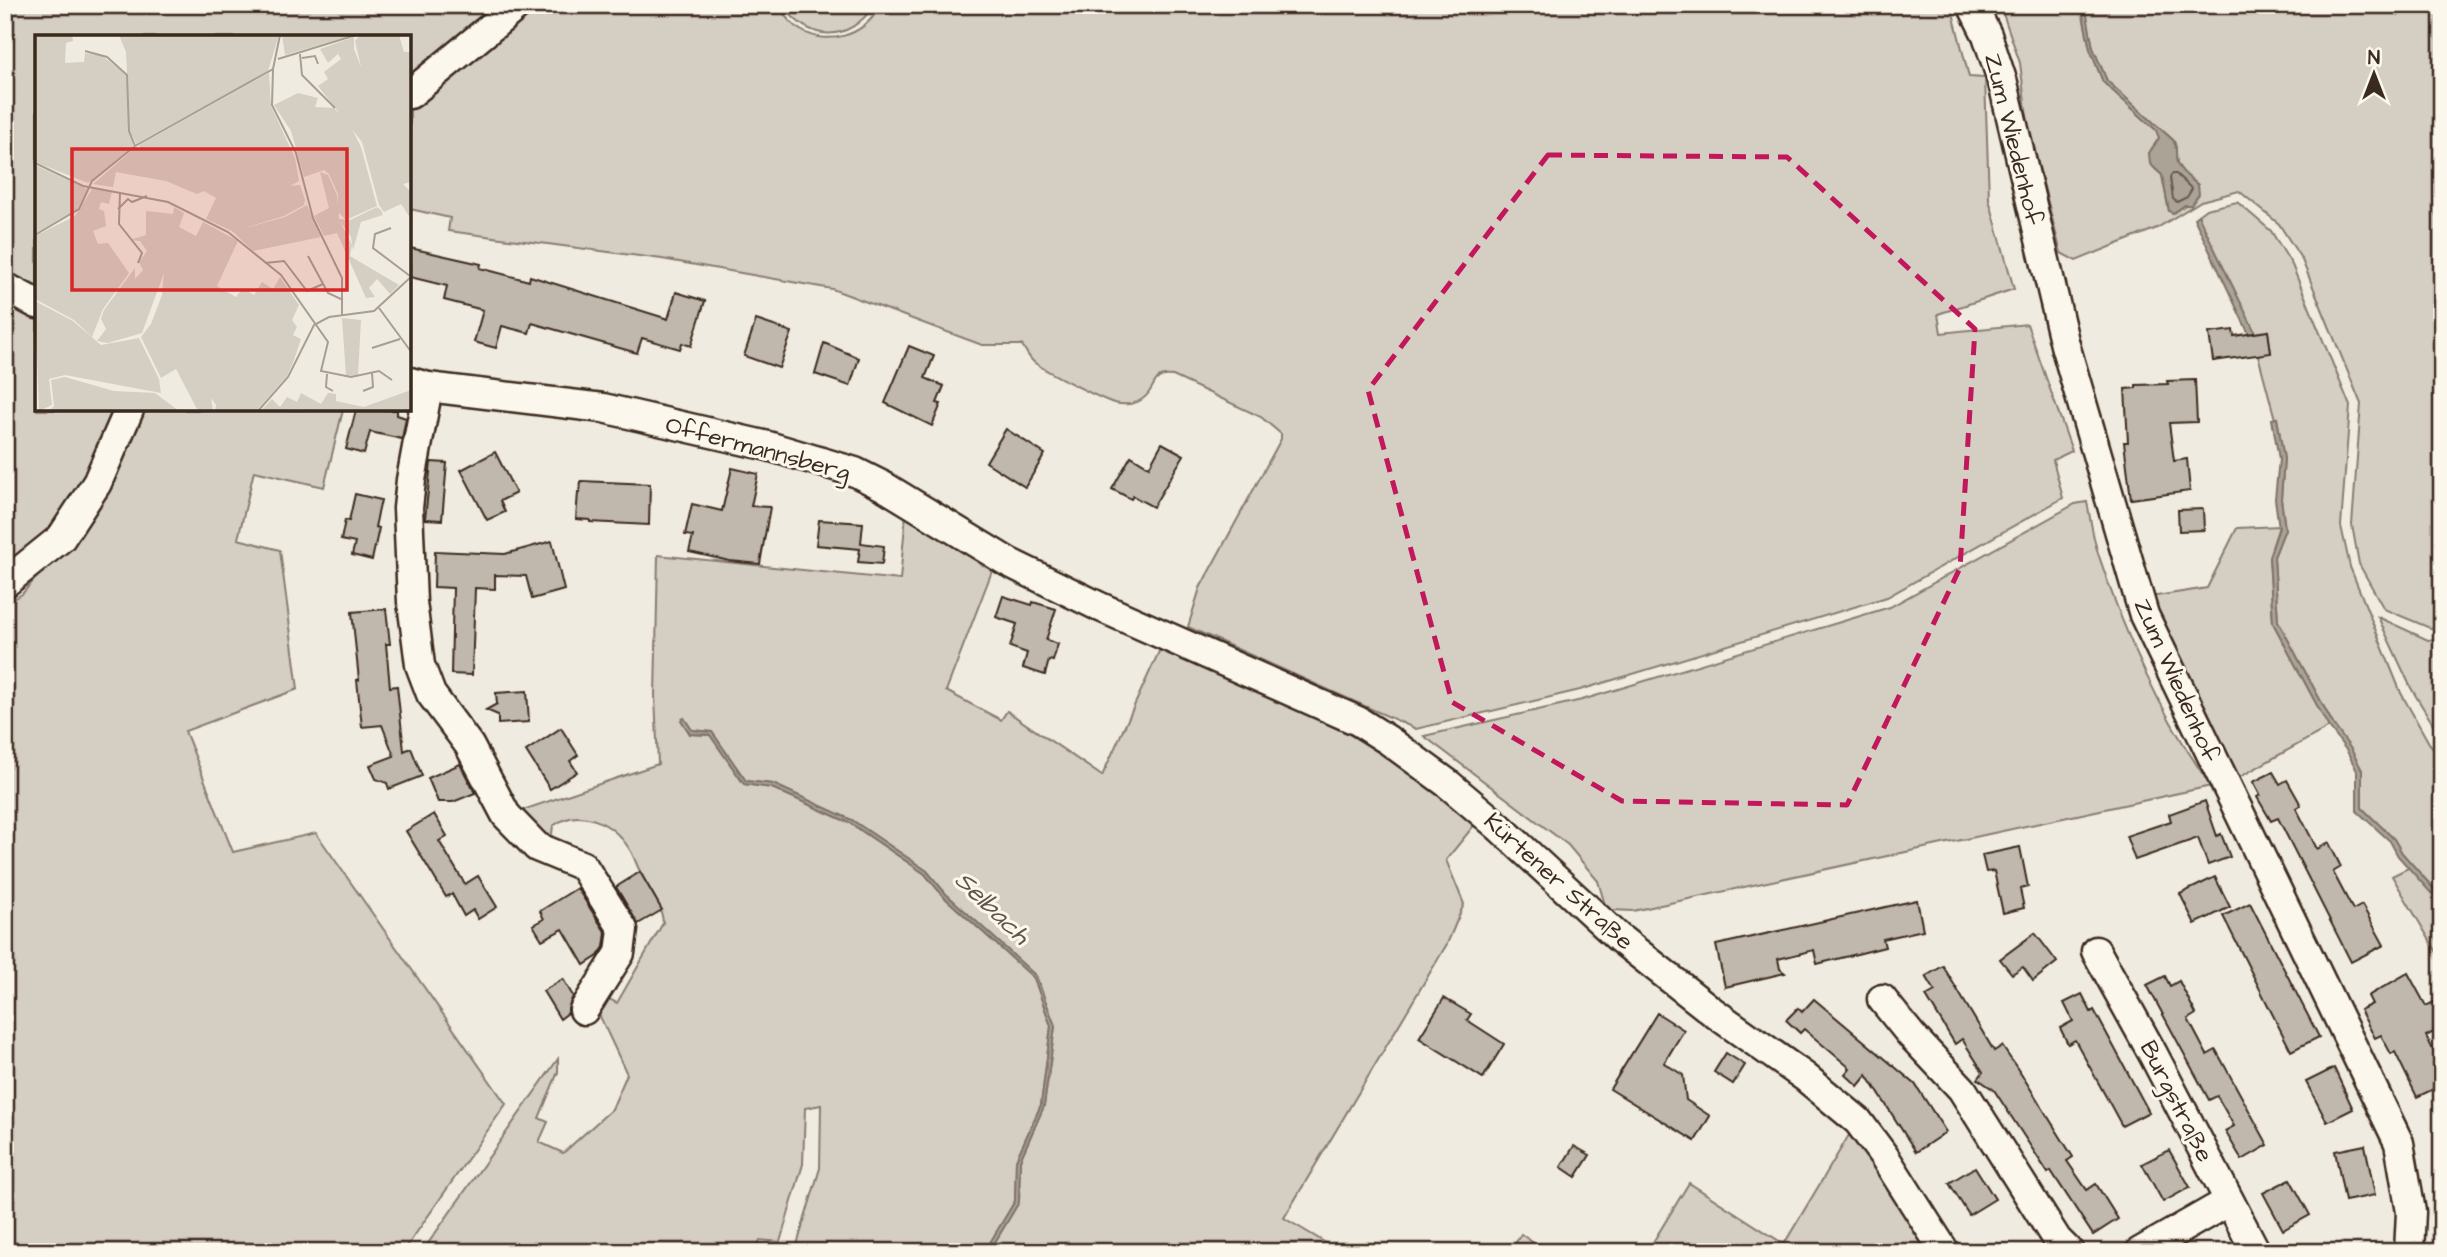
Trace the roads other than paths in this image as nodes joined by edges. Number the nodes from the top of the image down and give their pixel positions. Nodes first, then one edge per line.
1 (518, 5) edge
2 (1972, 5) edge
3 (411, 93) edge
4 (5, 287) edge
5 (35, 303) edge
6 (419, 384) edge
7 (129, 411) edge
8 (5, 583) edge
9 (1098, 606) joint
10 (2096, 951) dead end
11 (1882, 999) dead end
12 (584, 1010) dead end
13 (2229, 1201) junction
14 (1945, 1252) edge
15 (2069, 1252) edge
16 (2140, 1252) edge
17 (2256, 1252) edge
18 (2409, 1252) edge

1 - 3 street
2 - 18 street, Zum Wiedenhof
4 - 5 street
6 - 9 street, Offermannsberg
6 - 12 street, Offermannsberg
7 - 8 street
9 - 14 street, Kürtener Straße
10 - 13 street, Burgstraße
11 - 15 street
13 - 16 street
13 - 17 street, Burgstraße

